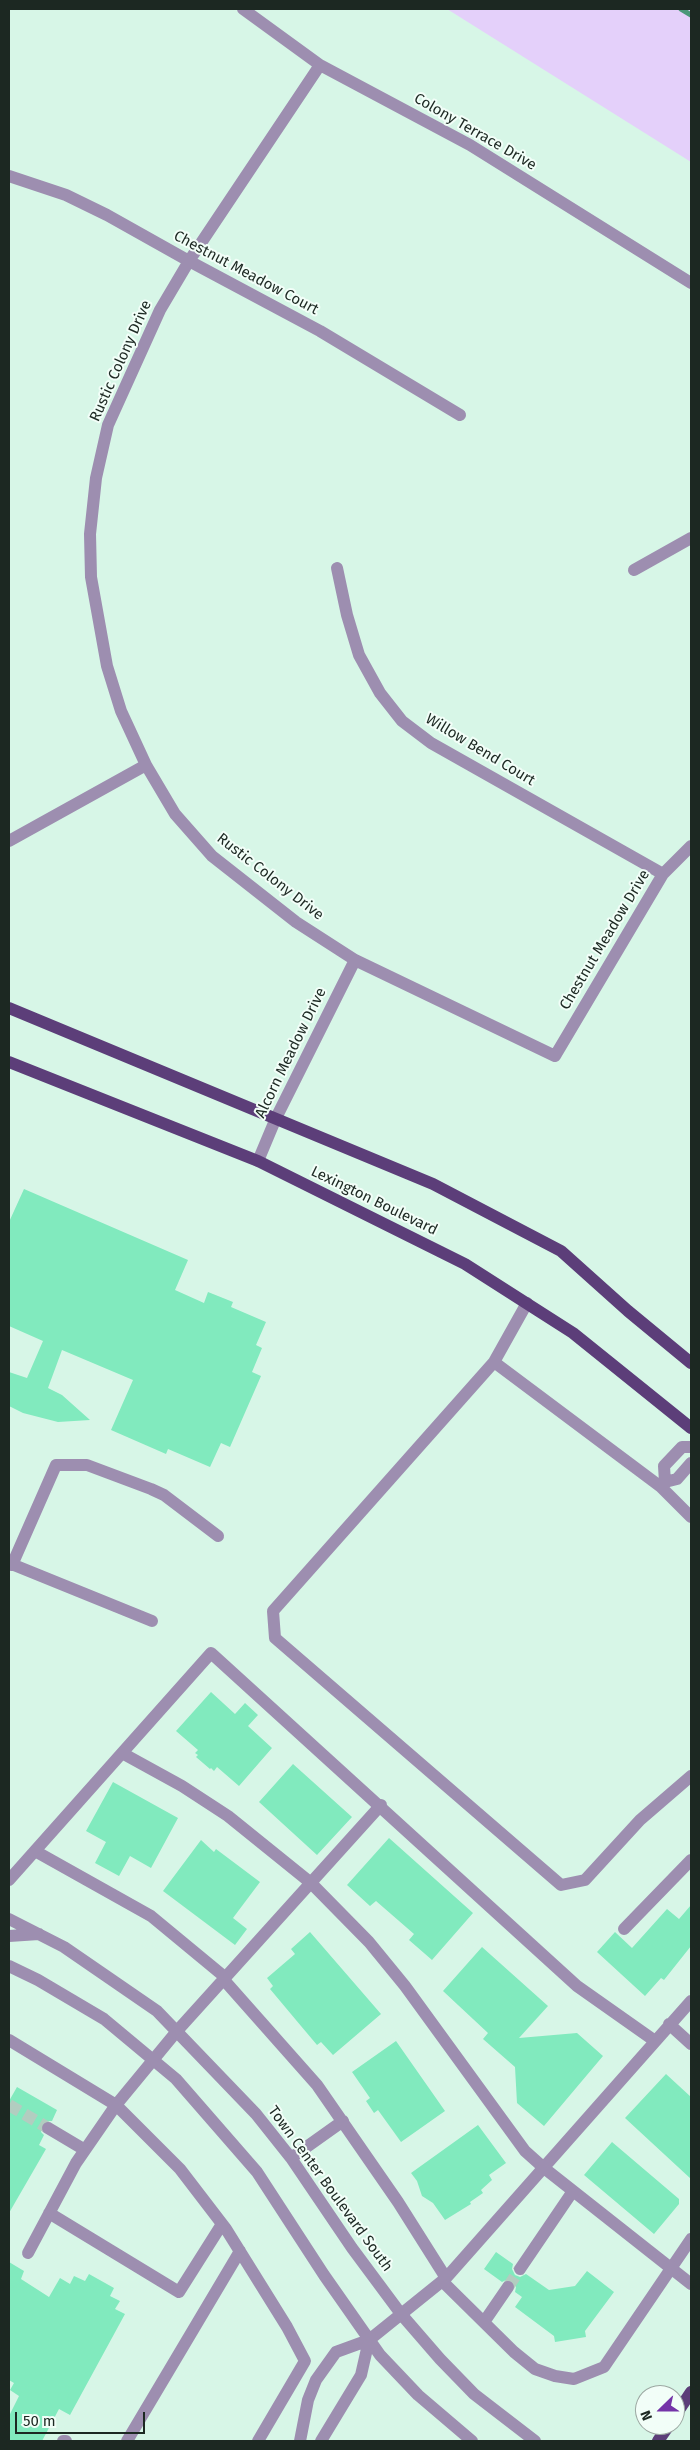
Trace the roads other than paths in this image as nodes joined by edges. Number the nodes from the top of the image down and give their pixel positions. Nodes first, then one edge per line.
1 (243, 9) edge
2 (320, 65) junction
3 (9, 176) edge
4 (189, 262) junction
5 (691, 283) edge
6 (460, 415) dead end
7 (691, 538) edge
8 (337, 568) dead end
9 (634, 570) dead end
10 (146, 765) junction
11 (9, 841) edge
12 (691, 846) edge
13 (663, 874) junction
14 (355, 960) junction
15 (9, 1008) edge
16 (555, 1056) joint
17 (9, 1062) edge
18 (276, 1118) junction
19 (258, 1161) junction
20 (527, 1304) junction
21 (494, 1362) junction
22 (691, 1363) edge
23 (691, 1428) edge
24 (691, 1447) edge
25 (691, 1463) edge
26 (663, 1484) junction
27 (691, 1517) edge
28 (218, 1536) dead end
29 (11, 1564) edge
30 (152, 1621) dead end
31 (122, 1753) junction
32 (691, 1776) edge
33 (381, 1805) junction
34 (35, 1851) junction
35 (691, 1860) edge
36 (9, 1880) edge
37 (311, 1883) junction
38 (9, 1919) edge
39 (624, 1929) dead end
40 (39, 1934) junction
41 (9, 1936) edge
42 (9, 1966) edge
43 (225, 1979) junction
44 (691, 2001) edge
45 (669, 2024) junction
46 (176, 2031) junction
47 (9, 2040) edge
48 (655, 2041) junction
49 (691, 2044) edge
50 (154, 2059) junction
51 (116, 2105) junction
52 (344, 2121) junction
53 (48, 2128) tunnel mouth
54 (85, 2150) junction
55 (291, 2158) junction
56 (544, 2168) junction
57 (573, 2191) junction
58 (49, 2213) junction
59 (222, 2224) junction
60 (691, 2239) edge
61 (240, 2251) junction
62 (28, 2253) dead end
63 (520, 2269) tunnel mouth
64 (672, 2269) junction
65 (444, 2279) junction
66 (691, 2284) edge
67 (508, 2287) tunnel mouth
68 (400, 2314) junction
69 (484, 2322) junction
70 (369, 2340) junction
71 (127, 2441) edge
72 (258, 2441) edge
73 (300, 2441) edge
74 (320, 2441) edge
75 (472, 2441) edge
76 (535, 2441) edge

1 - 2 street, Colony Terrace Drive
2 - 4 street, Rustic Colony Drive
2 - 5 street, Colony Terrace Drive
3 - 4 street, Chestnut Meadow Court
4 - 6 street, Chestnut Meadow Court
4 - 10 street, Rustic Colony Drive
7 - 9 street
8 - 13 street, Willow Bend Court
10 - 11 street
10 - 14 street, Rustic Colony Drive
12 - 13 street, Chestnut Meadow Drive
13 - 16 street, Chestnut Meadow Drive
14 - 16 street, Rustic Colony Drive
14 - 18 street, Alcorn Meadow Drive
15 - 18 main road
17 - 19 main road, Lexington Boulevard
18 - 19 street, Alcorn Meadow Drive
18 - 22 main road
19 - 20 main road, Lexington Boulevard
20 - 21 street
20 - 23 main road, Lexington Boulevard
21 - 26 street
21 - 32 street
24 - 26 street
25 - 26 street
26 - 27 street
28 - 29 street
29 - 30 street
31 - 33 street
31 - 34 street
31 - 37 street
33 - 37 street
33 - 48 street
34 - 36 street
34 - 43 street
35 - 39 street
37 - 43 street
37 - 56 street
38 - 40 street, Town Center Boulevard South
40 - 41 street
40 - 46 street, Town Center Boulevard South
42 - 50 street
43 - 46 street
43 - 52 street
44 - 45 street
45 - 48 street
45 - 49 street
46 - 50 street
46 - 55 street, Town Center Boulevard South
47 - 51 street
48 - 56 street
50 - 51 street
50 - 70 street
51 - 54 street
51 - 59 street
52 - 55 street
52 - 65 street
53 - 54 street
54 - 58 street
55 - 68 street, Town Center Boulevard South
56 - 57 street
56 - 65 street
57 - 63 street
57 - 64 street
58 - 59 street
58 - 62 street
59 - 61 street
60 - 64 street
61 - 71 street
61 - 72 street
64 - 66 street
64 - 69 street
65 - 68 street
65 - 69 street
67 - 69 street
68 - 70 street
68 - 76 street, Town Center Boulevard South
70 - 73 street
70 - 74 street
70 - 75 street

